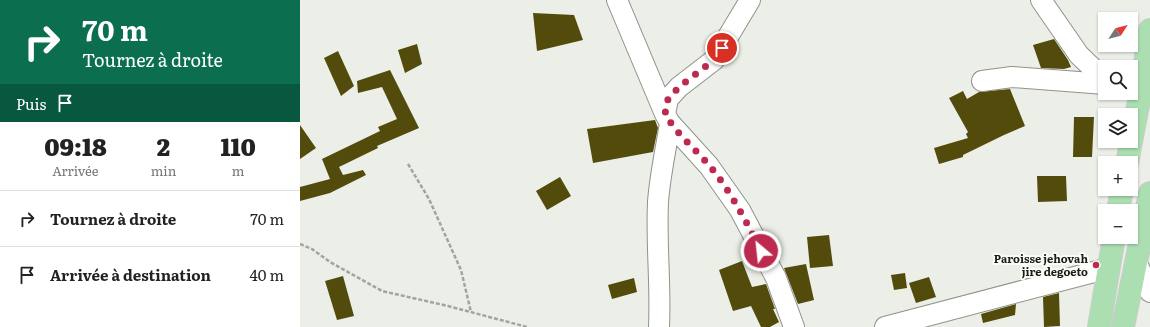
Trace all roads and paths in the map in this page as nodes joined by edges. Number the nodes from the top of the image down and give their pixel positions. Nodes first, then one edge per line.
1 (617, 0) edge
2 (750, 0) edge
3 (1041, 0) edge
4 (1150, 30) edge
5 (1098, 73) edge
6 (982, 81) dead end
7 (1138, 81) edge
8 (1098, 83) edge
9 (1135, 100) edge
10 (668, 118) junction
11 (1128, 156) edge
12 (408, 164) dead end
13 (1150, 192) edge
14 (300, 244) edge
15 (1113, 244) edge
16 (1136, 261) junction
17 (1109, 268) junction
18 (1150, 292) edge
19 (471, 312) junction
20 (527, 327) edge
21 (659, 327) edge
22 (794, 327) edge
23 (885, 327) edge
24 (1099, 327) edge
25 (1123, 327) edge

1 - 10 street
2 - 10 street
3 - 5 street
4 - 7 main road
6 - 8 street
9 - 11 main road
10 - 21 street
10 - 22 street
12 - 19 path
13 - 16 main road
14 - 19 path
15 - 17 main road
16 - 18 street
16 - 25 main road
17 - 23 street
17 - 24 main road
19 - 20 path

